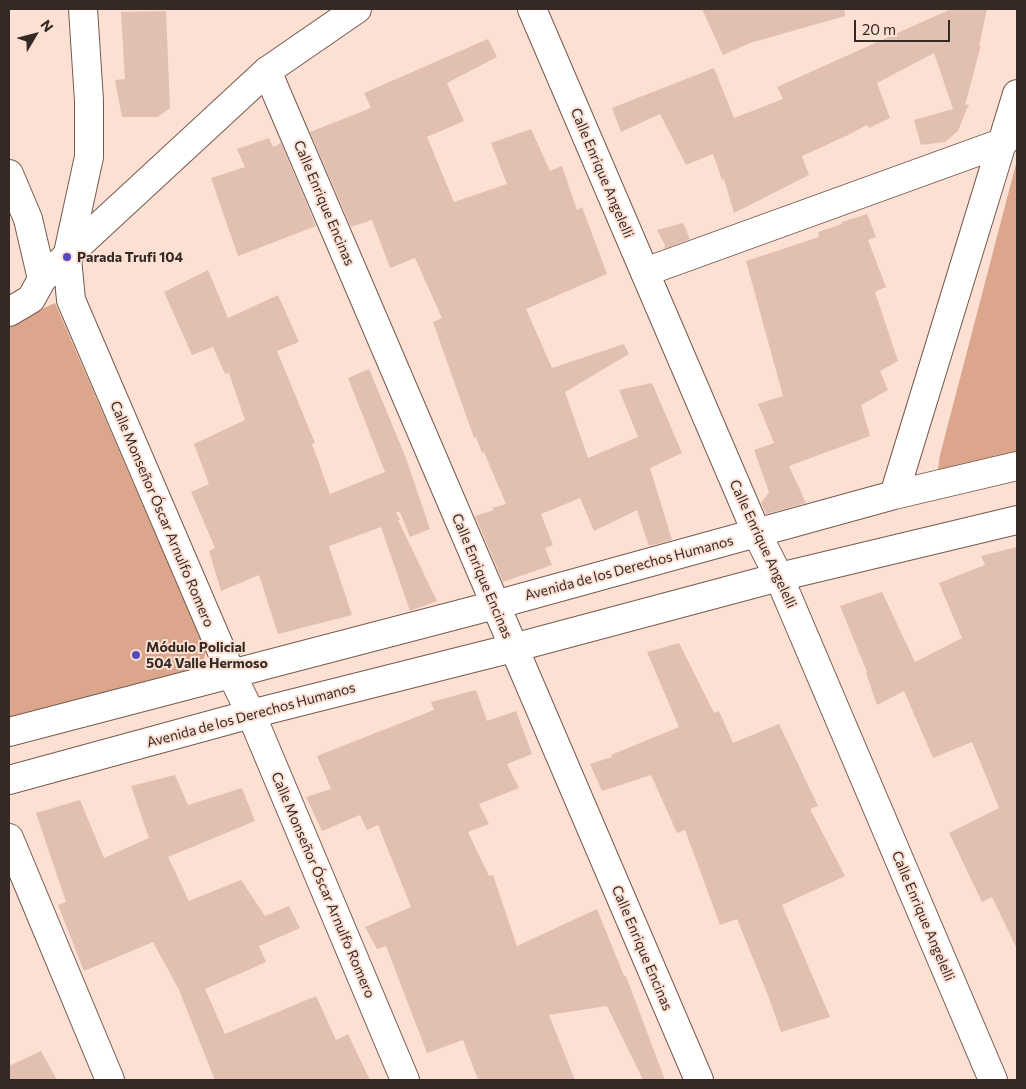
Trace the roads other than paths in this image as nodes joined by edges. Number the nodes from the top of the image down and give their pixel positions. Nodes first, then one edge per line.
1 (83, 9) edge
2 (358, 9) edge
3 (532, 9) edge
4 (267, 71) junction
5 (1017, 94) edge
6 (1004, 142) junction
7 (9, 174) edge
8 (67, 258) junction
9 (644, 272) junction
10 (42, 279) junction
11 (9, 312) edge
12 (1017, 466) edge
13 (894, 495) junction
14 (1017, 520) edge
15 (757, 534) junction
16 (779, 577) junction
17 (495, 605) junction
18 (513, 648) junction
19 (230, 673) junction
20 (251, 714) junction
21 (9, 732) edge
22 (9, 780) edge
23 (9, 838) edge
24 (110, 1080) edge
25 (405, 1080) edge
26 (699, 1080) edge
27 (993, 1080) edge

1 - 8 street, Calle Monseñor Óscar Arnulfo Romero
2 - 4 street
3 - 9 street, Calle Enrique Angelelli
4 - 8 street
4 - 17 street, Calle Enrique Encinas
5 - 6 street
6 - 9 street
6 - 13 street
7 - 10 street
8 - 10 street
8 - 19 street, Calle Monseñor Óscar Arnulfo Romero
9 - 15 street, Calle Enrique Angelelli
10 - 11 street
12 - 13 street, Avenida de los Derechos Humanos
13 - 15 street, Avenida de los Derechos Humanos
14 - 16 street, Avenida de los Derechos Humanos
15 - 16 street, Calle Enrique Angelelli
15 - 17 street, Avenida de los Derechos Humanos
16 - 18 street, Avenida de los Derechos Humanos
16 - 27 street, Calle Enrique Angelelli
17 - 18 street, Calle Enrique Encinas
17 - 19 street, Avenida de los Derechos Humanos
18 - 20 street, Avenida de los Derechos Humanos
18 - 26 street, Calle Enrique Encinas
19 - 20 street, Calle Monseñor Óscar Arnulfo Romero
19 - 21 street, Avenida de los Derechos Humanos
20 - 22 street, Avenida de los Derechos Humanos
20 - 25 street, Calle Monseñor Óscar Arnulfo Romero
23 - 24 street

